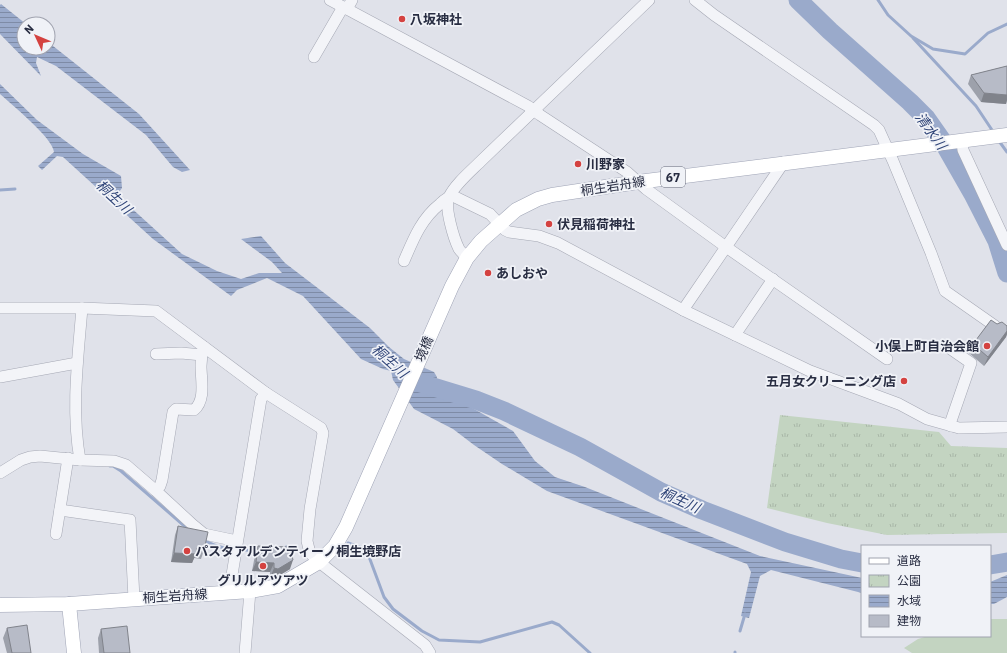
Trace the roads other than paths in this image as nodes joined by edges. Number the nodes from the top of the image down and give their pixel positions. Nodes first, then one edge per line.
1 (330, 0) edge
2 (649, 0) edge
3 (695, 0) edge
4 (347, 5) edge
5 (314, 57) dead end
6 (535, 110) junction
7 (1007, 135) edge
8 (958, 142) junction
9 (888, 151) junction
10 (784, 162) junction
11 (638, 182) junction
12 (449, 196) junction
13 (500, 224) junction
14 (1007, 245) edge
15 (726, 247) junction
16 (467, 258) junction
17 (404, 261) dead end
18 (773, 279) junction
19 (452, 286) joint
20 (0, 308) edge
21 (82, 308) junction
22 (683, 310) junction
23 (995, 326) edge
24 (736, 335) junction
25 (945, 345) dead end
26 (203, 351) junction
27 (156, 354) dead end
28 (887, 358) dead end
29 (77, 367) junction
30 (0, 377) edge
31 (266, 393) junction
32 (951, 426) junction
33 (1007, 427) edge
34 (386, 435) joint
35 (68, 458) junction
36 (80, 460) junction
37 (0, 473) edge
38 (155, 490) junction
39 (60, 510) junction
40 (56, 534) dead end
41 (237, 541) junction
42 (319, 562) junction
43 (250, 591) junction
44 (228, 593) junction
45 (134, 599) junction
46 (69, 604) junction
47 (0, 605) edge
48 (74, 653) edge
49 (245, 653) edge
50 (430, 653) edge

1 - 4 street
2 - 6 street
3 - 9 street
4 - 5 street
4 - 6 street
6 - 11 street
6 - 12 street
7 - 8 main road, 67
8 - 9 main road, 桐生岩舟線 / 67
8 - 14 street
9 - 10 main road, 桐生岩舟線 / 67
9 - 23 street
10 - 11 main road, 桐生岩舟線 / 67
10 - 15 street
11 - 13 main road, 桐生岩舟線 / 67
11 - 15 street
12 - 13 street
12 - 16 street
12 - 17 street
13 - 16 main road, 桐生岩舟線 / 67
13 - 22 street
15 - 18 street
15 - 22 street
16 - 19 main road, 桐生岩舟線 / 67
18 - 24 street
18 - 28 street
19 - 34 main road, 境橋 / 67
20 - 21 street
21 - 26 street
21 - 29 street
22 - 24 street
24 - 32 street
25 - 32 street
26 - 27 street
26 - 31 street
26 - 38 street
29 - 30 street
29 - 36 street
31 - 41 street
31 - 42 street
32 - 33 street
34 - 42 main road, 桐生岩舟線 / 67
35 - 36 street
35 - 37 street
35 - 39 street
36 - 38 street
38 - 41 street
39 - 40 street
39 - 45 street
41 - 44 street
42 - 43 main road, 桐生岩舟線 / 67
42 - 50 street
43 - 44 main road, 桐生岩舟線 / 67
43 - 49 street
44 - 45 main road, 桐生岩舟線 / 67
45 - 46 main road, 桐生岩舟線 / 67
46 - 47 main road, 桐生岩舟線 / 67
46 - 48 main road

